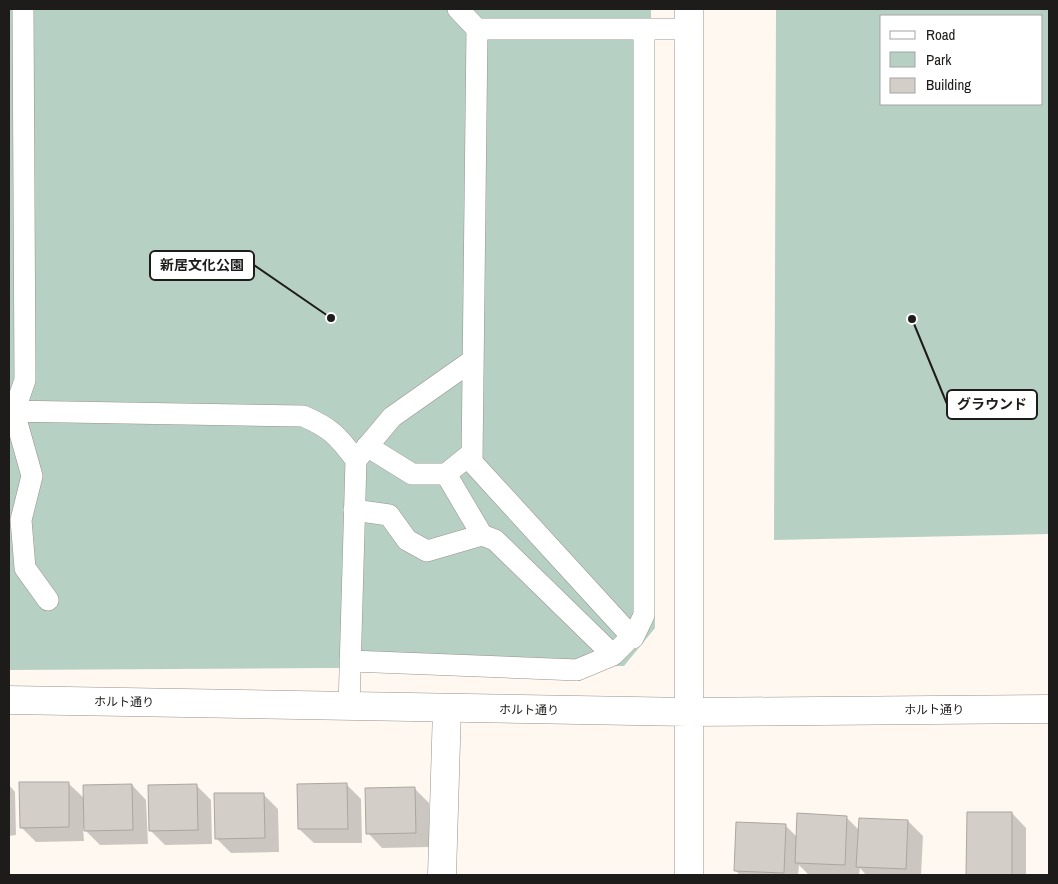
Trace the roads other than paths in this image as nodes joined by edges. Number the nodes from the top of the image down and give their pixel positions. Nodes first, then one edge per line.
1 (23, 9) edge
2 (458, 9) edge
3 (689, 19) edge
4 (477, 29) junction
5 (644, 29) junction
6 (473, 360) junction
7 (11, 412) edge
8 (362, 453) junction
9 (472, 453) junction
10 (446, 474) junction
11 (354, 510) junction
12 (482, 534) junction
13 (48, 600) dead end
14 (631, 636) junction
15 (613, 655) junction
16 (350, 661) junction
17 (9, 700) edge
18 (349, 707) junction
19 (447, 709) junction
20 (1049, 709) edge
21 (689, 712) junction
22 (442, 875) edge
23 (690, 875) edge

1 - 7 lane
2 - 4 lane
3 - 5 lane
3 - 21 street
4 - 5 lane
4 - 6 lane
5 - 14 lane
6 - 8 lane
6 - 9 lane
7 - 8 lane
7 - 13 lane
8 - 10 lane
8 - 11 lane
9 - 10 lane
9 - 14 lane
10 - 12 lane
11 - 12 lane
11 - 16 lane
12 - 15 lane
14 - 15 lane
15 - 16 lane
16 - 18 lane
17 - 18 street, ホルト通り
18 - 19 street, ホルト通り
19 - 21 street, ホルト通り
19 - 22 street
20 - 21 street, ホルト通り
21 - 23 street

